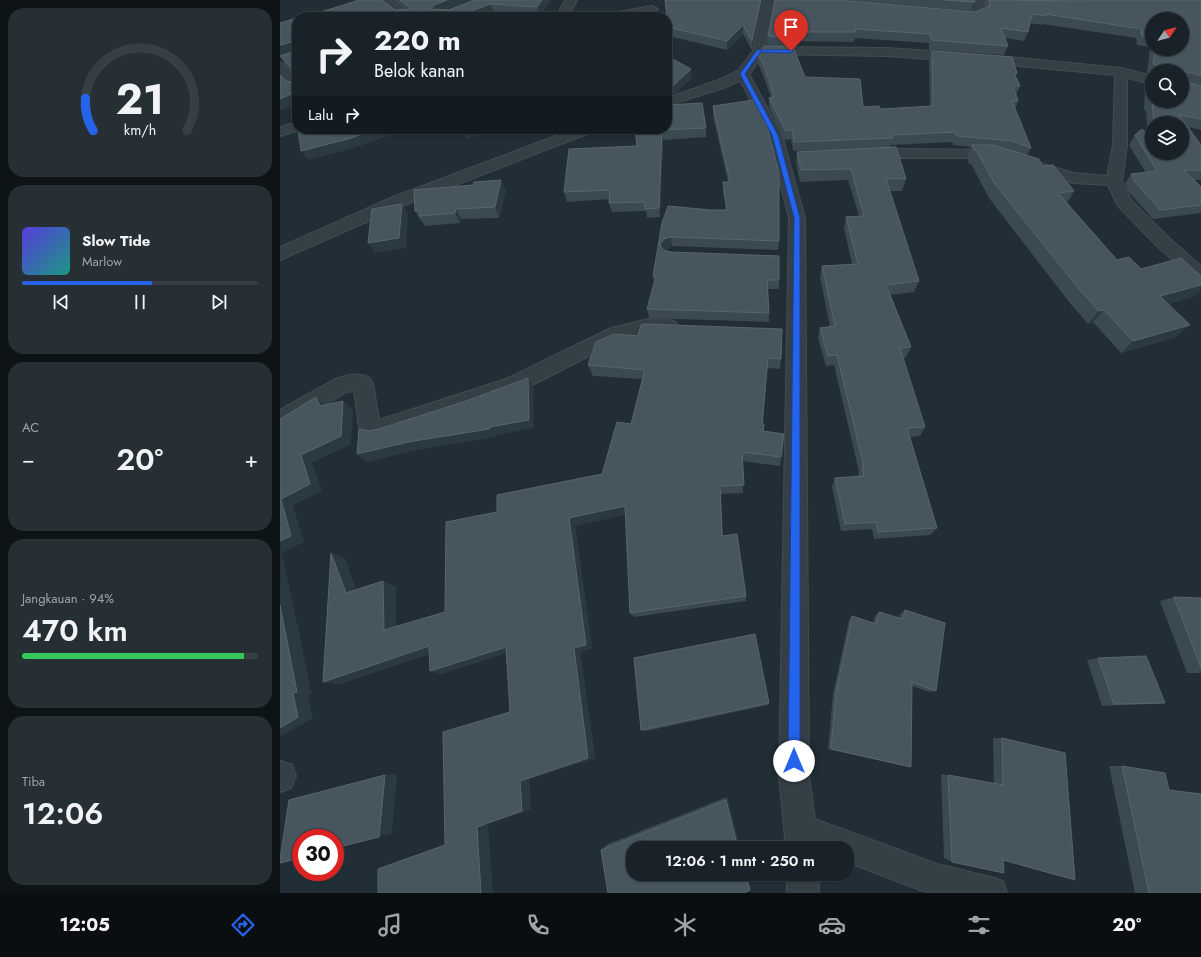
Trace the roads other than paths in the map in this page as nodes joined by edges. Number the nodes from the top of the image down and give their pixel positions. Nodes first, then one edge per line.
1 (383, 0) edge
2 (571, 0) edge
3 (769, 0) edge
4 (977, 0) edge
5 (652, 9) dead end
6 (400, 12) edge
7 (565, 12) edge
8 (636, 12) edge
9 (941, 14) edge
10 (759, 51) junction
11 (280, 67) edge
12 (1121, 72) junction
13 (743, 74) junction
14 (1145, 78) edge
15 (292, 80) edge
16 (672, 100) edge
17 (292, 128) edge
18 (280, 132) edge
19 (574, 134) edge
20 (853, 155) edge
21 (1114, 181) junction
22 (280, 254) edge
23 (1201, 276) edge
24 (687, 328) edge
25 (280, 421) edge
26 (802, 839) edge
27 (803, 881) edge
28 (803, 893) edge
29 (991, 893) edge

1 - 6 street
2 - 7 street
3 - 10 street
4 - 9 street
5 - 8 street
10 - 12 street
10 - 13 street
11 - 15 street
12 - 14 street
12 - 21 street
13 - 16 street
13 - 26 street
17 - 18 street
19 - 22 street
20 - 21 street
21 - 23 street
24 - 25 street
26 - 29 street
27 - 28 street

